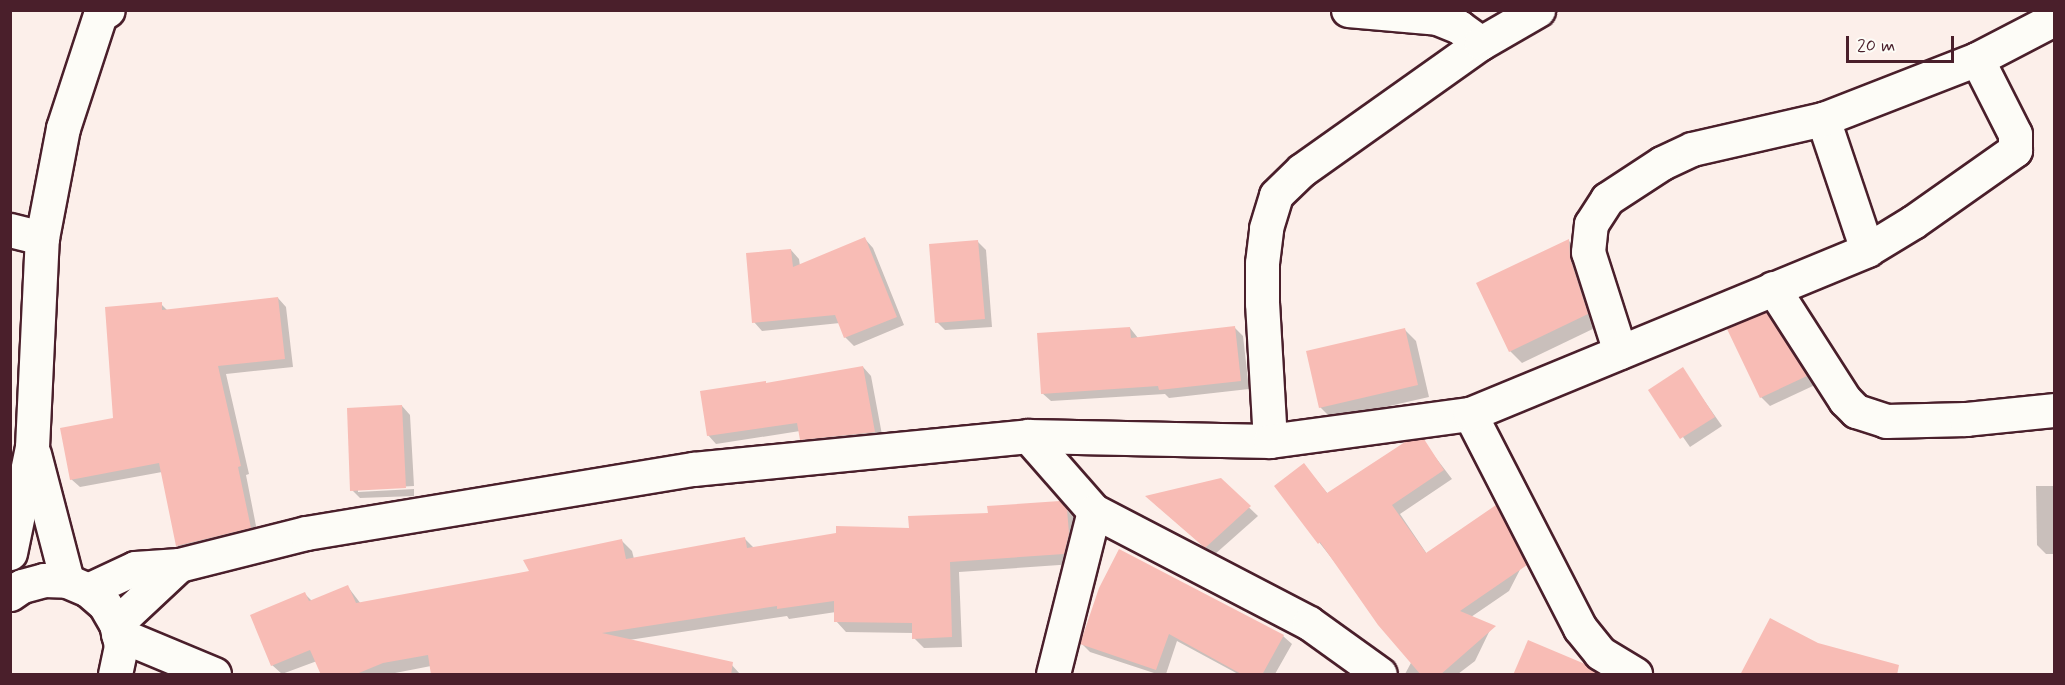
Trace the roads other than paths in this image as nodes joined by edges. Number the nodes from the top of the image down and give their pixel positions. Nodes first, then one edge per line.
1 (1348, 10) edge
2 (1538, 10) edge
3 (102, 12) edge
4 (2055, 19) edge
5 (1481, 43) junction
6 (1977, 59) junction
7 (1823, 119) junction
8 (10, 230) edge
9 (42, 238) junction
10 (1867, 250) junction
11 (1773, 288) junction
12 (1620, 352) junction
13 (2055, 410) edge
14 (1470, 414) junction
15 (1028, 436) junction
16 (1270, 441) junction
17 (32, 447) junction
18 (1094, 511) junction
19 (10, 553) edge
20 (179, 565) junction
21 (77, 586) junction
22 (10, 594) edge
23 (117, 629) junction
24 (115, 675) edge
25 (214, 675) edge
26 (1053, 675) edge
27 (1380, 675) edge
28 (1635, 675) edge

1 - 5 street
2 - 5 street
3 - 9 street
4 - 6 street
5 - 16 street
6 - 7 street
6 - 10 street
7 - 10 street
7 - 12 street
8 - 9 street
9 - 17 street
10 - 11 street
11 - 12 street
11 - 13 street
12 - 14 street
14 - 16 street
14 - 28 street
15 - 16 street
15 - 18 street
15 - 20 street
17 - 19 street
17 - 21 street
18 - 26 street
18 - 27 street
20 - 21 street
20 - 23 street
21 - 22 street
21 - 23 street
23 - 24 street
23 - 25 street

